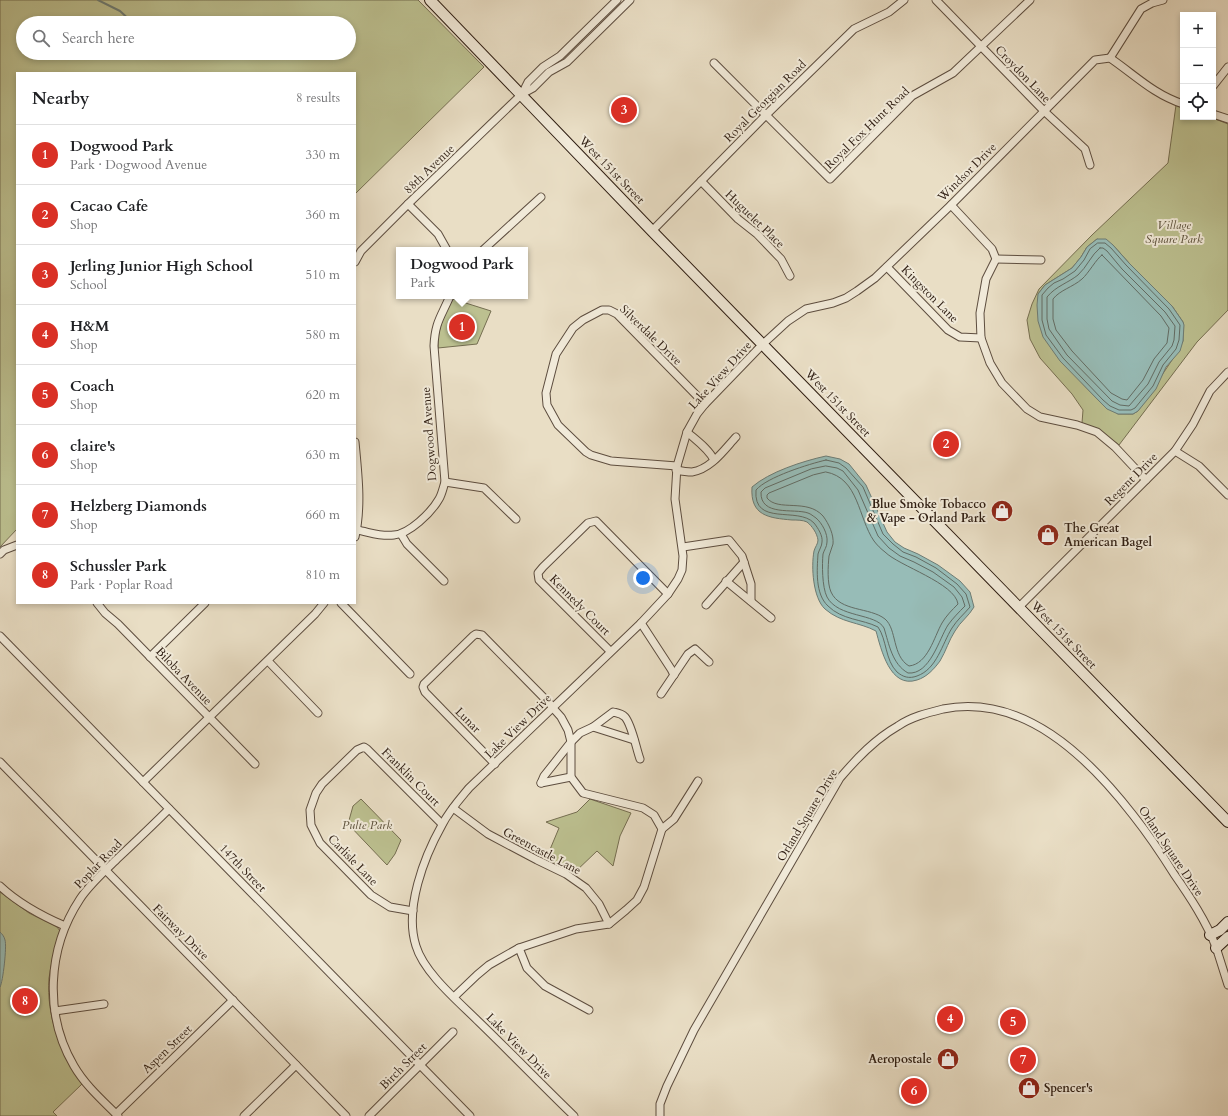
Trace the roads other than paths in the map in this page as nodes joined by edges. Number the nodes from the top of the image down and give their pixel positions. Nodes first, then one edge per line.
1 (430, 0) edge
2 (617, 0) edge
3 (630, 0) edge
4 (904, 0) edge
5 (936, 0) edge
6 (1030, 0) edge
7 (1163, 0) edge
8 (982, 47) junction
9 (1110, 58) junction
10 (714, 64) dead end
11 (1228, 68) edge
12 (1215, 84) edge
13 (522, 94) junction
14 (1180, 103) edge
15 (1044, 111) junction
16 (766, 115) junction
17 (1216, 115) edge
18 (1228, 119) edge
19 (1090, 165) dead end
20 (701, 181) junction
21 (541, 197) dead end
22 (408, 204) junction
23 (951, 205) junction
24 (652, 231) junction
25 (445, 247) edge
26 (486, 247) edge
27 (996, 259) junction
28 (356, 260) edge
29 (1041, 260) dead end
30 (887, 267) junction
31 (790, 276) dead end
32 (448, 299) edge
33 (981, 338) junction
34 (763, 344) junction
35 (1228, 372) edge
36 (704, 404) junction
37 (687, 432) junction
38 (736, 437) dead end
39 (1175, 451) junction
40 (356, 454) edge
41 (714, 460) junction
42 (676, 468) junction
43 (1146, 480) junction
44 (445, 482) junction
45 (1228, 495) edge
46 (516, 519) dead end
47 (356, 534) edge
48 (401, 534) junction
49 (16, 545) edge
50 (683, 548) junction
51 (0, 554) edge
52 (744, 562) junction
53 (444, 581) dead end
54 (726, 581) junction
55 (668, 594) junction
56 (750, 601) junction
57 (98, 604) edge
58 (204, 604) edge
59 (323, 604) edge
60 (342, 604) edge
61 (706, 605) dead end
62 (1019, 607) junction
63 (771, 618) dead end
64 (641, 623) junction
65 (0, 636) edge
66 (610, 652) junction
67 (150, 657) junction
68 (268, 661) junction
69 (709, 662) dead end
70 (410, 674) dead end
71 (674, 675) junction
72 (661, 694) dead end
73 (552, 707) junction
74 (318, 713) dead end
75 (209, 718) junction
76 (593, 727) junction
77 (634, 740) junction
78 (571, 742) junction
79 (364, 747) joint
80 (640, 759) dead end
81 (0, 762) edge
82 (256, 764) dead end
83 (495, 764) junction
84 (571, 777) junction
85 (698, 781) dead end
86 (143, 782) junction
87 (453, 808) junction
88 (169, 809) junction
89 (1228, 822) edge
90 (442, 824) junction
91 (662, 829) junction
92 (105, 871) junction
93 (0, 886) edge
94 (413, 911) junction
95 (1228, 922) edge
96 (609, 924) junction
97 (65, 926) junction
98 (1210, 935) junction
99 (1228, 937) edge
100 (519, 948) junction
101 (1216, 948) junction
102 (1228, 985) edge
103 (454, 997) junction
104 (233, 1000) junction
105 (104, 1004) dead end
106 (589, 1010) dead end
107 (55, 1011) junction
108 (454, 1032) dead end
109 (296, 1065) junction
110 (420, 1065) junction
111 (117, 1115) edge
112 (244, 1116) edge
113 (346, 1116) edge
114 (369, 1116) edge
115 (470, 1116) edge
116 (574, 1116) edge
117 (660, 1116) edge

1 - 13 street, West 151st Street
2 - 13 street, 88th Avenue
3 - 13 street, 88th Avenue
4 - 16 street, Royal Georgian Road
5 - 8 street, Croydon Lane
6 - 8 street, Royal Fox Hunt Road
7 - 9 street
8 - 15 street, Croydon Lane
8 - 16 street, Royal Fox Hunt Road
9 - 14 street
9 - 15 street, Windsor Drive
10 - 16 street
11 - 12 street
13 - 22 street, 88th Avenue
13 - 24 street, West 151st Street
15 - 19 street, Croydon Lane
15 - 23 street, Windsor Drive
16 - 20 street, Royal Georgian Road
17 - 18 street
20 - 24 street, Royal Georgian Road
20 - 31 street, Huguelet Place
21 - 26 street
22 - 25 street
22 - 28 street, 88th Avenue
23 - 27 street
23 - 30 street, Windsor Drive
24 - 34 street, West 151st Street
27 - 29 street
27 - 33 street
30 - 33 street, Kingston Lane
30 - 34 street, Windsor Drive
32 - 44 street, Dogwood Avenue
33 - 43 street
34 - 36 street, Lake View Drive
34 - 62 street, West 151st Street
35 - 39 street, Regent Drive
36 - 37 street, Lake View Drive
36 - 42 street, Silverdale Drive
37 - 41 street
37 - 42 street, Lake View Drive
38 - 41 street
39 - 43 street, Regent Drive
39 - 45 street
40 - 47 street
41 - 42 street
42 - 50 street, Lake View Drive
43 - 62 street, Regent Drive
44 - 46 street
44 - 48 street, Dogwood Avenue
47 - 48 street
48 - 53 street
49 - 51 street
50 - 52 street
50 - 55 street, Lake View Drive
52 - 54 street
52 - 56 street
54 - 56 street
54 - 61 street
55 - 64 street, Lake View Drive
55 - 66 street, Kennedy Court
56 - 63 street
57 - 67 street, Biloba Avenue
58 - 67 street
59 - 68 street
60 - 70 street
62 - 89 street, West 151st Street
64 - 66 street, Lake View Drive
64 - 71 street
65 - 86 street, 147th Street
66 - 73 street, Lake View Drive
67 - 75 street, Biloba Avenue
68 - 74 street
68 - 75 street
69 - 71 street
71 - 72 street
73 - 78 street
73 - 83 street, Lake View Drive
73 - 83 street, Lunar
75 - 82 street, Biloba Avenue
75 - 86 street
76 - 77 street
76 - 77 street
76 - 78 street
77 - 80 street
78 - 84 street
78 - 84 street
79 - 90 street, Franklin Court
79 - 94 street, Carlisle Lane
81 - 92 street, Fairway Drive
83 - 87 street, Lake View Drive
84 - 91 street
85 - 91 street
86 - 88 street, 147th Street
87 - 90 street, Lake View Drive
87 - 96 street, Greencastle Lane
88 - 92 street, Poplar Road
88 - 110 street, 147th Street
90 - 94 street, Lake View Drive
91 - 96 street
92 - 97 street, Poplar Road
92 - 104 street, Fairway Drive
93 - 97 street
94 - 103 street, Lake View Drive
95 - 98 street
96 - 100 street
97 - 107 street, Poplar Road
98 - 101 street, Orland Square Drive
98 - 117 street, Orland Square Drive
99 - 101 street
100 - 103 street
100 - 106 street
101 - 102 street, Orland Square Drive
103 - 116 street, Lake View Drive
104 - 109 street, Fairway Drive
104 - 111 street, Aspen Street
105 - 107 street
107 - 111 street, Poplar Road
108 - 110 street, Birch Street
109 - 112 street
109 - 113 street, Fairway Drive
110 - 114 street, Birch Street
110 - 115 street, 147th Street

